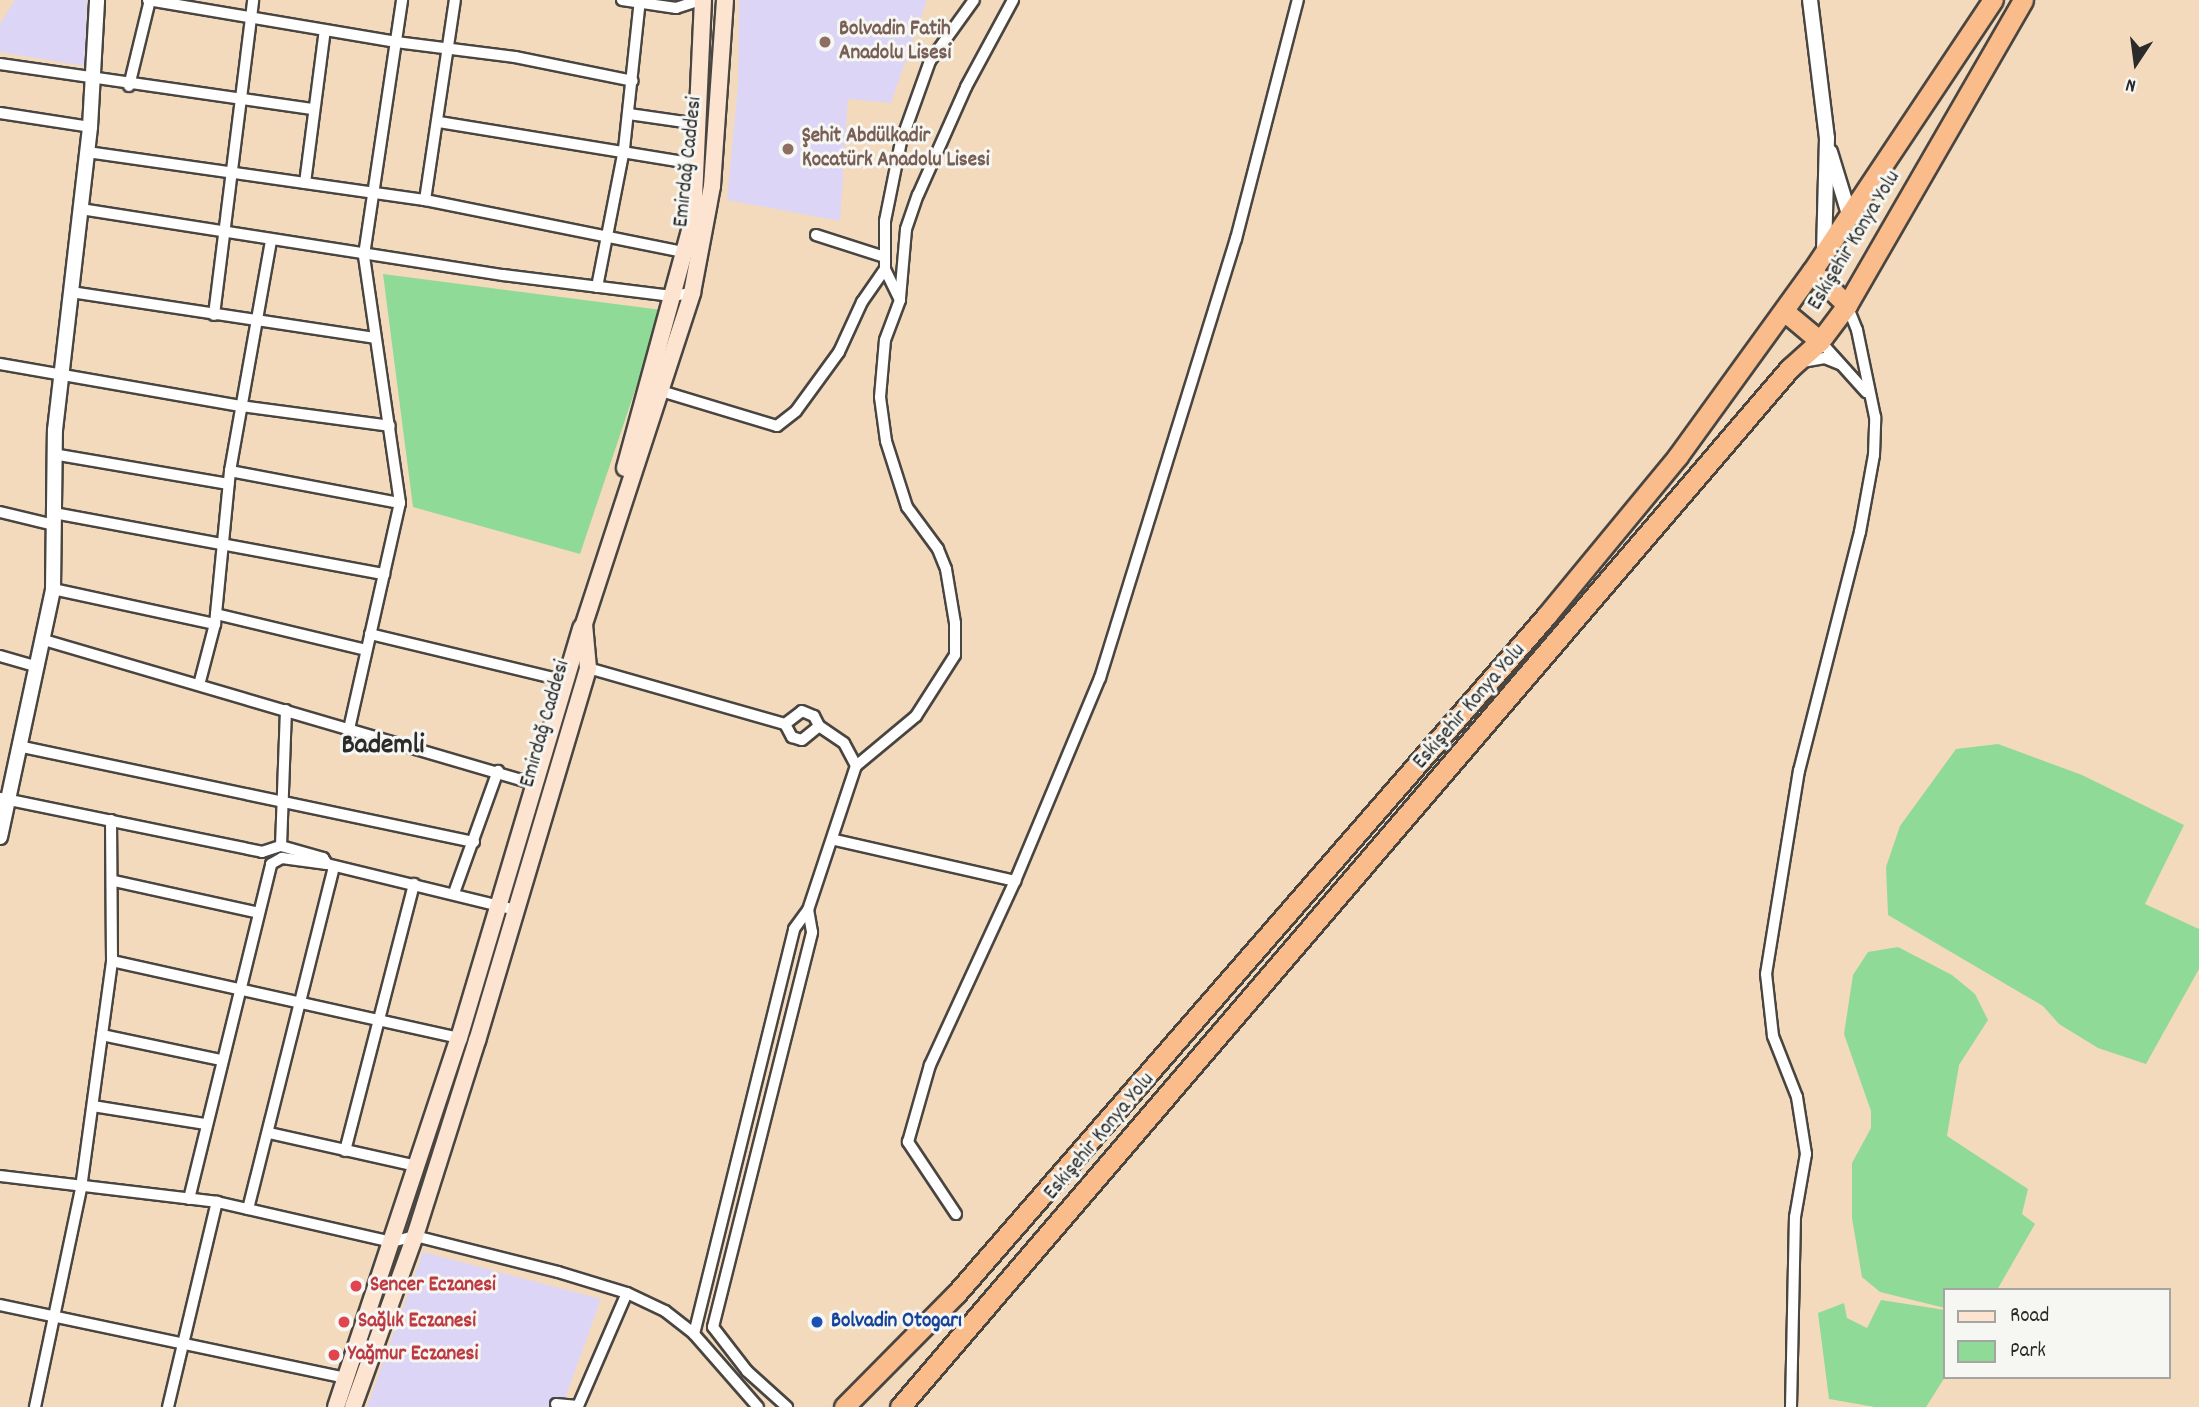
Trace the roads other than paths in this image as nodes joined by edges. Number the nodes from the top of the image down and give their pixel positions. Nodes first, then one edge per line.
1 (97, 0) edge
2 (149, 0) edge
3 (253, 0) edge
4 (402, 0) edge
5 (455, 0) edge
6 (622, 0) edge
7 (702, 0) edge
8 (726, 0) edge
9 (974, 0) edge
10 (1013, 0) edge
11 (1298, 0) edge
12 (1810, 0) edge
13 (1993, 0) edge
14 (2023, 0) edge
15 (640, 2) edge
16 (249, 18) junction
17 (325, 30) junction
18 (396, 43) junction
19 (446, 48) junction
20 (0, 64) edge
21 (94, 79) junction
22 (633, 81) junction
23 (129, 86) junction
24 (239, 99) junction
25 (314, 109) junction
26 (0, 113) edge
27 (629, 114) junction
28 (439, 122) junction
29 (698, 124) junction
30 (90, 127) junction
31 (1827, 141) junction
32 (624, 149) junction
33 (87, 152) junction
34 (696, 163) junction
35 (231, 170) junction
36 (305, 183) junction
37 (371, 194) junction
38 (425, 200) junction
39 (81, 209) junction
40 (1849, 214) junction
41 (224, 235) junction
42 (816, 235) dead end
43 (605, 237) junction
44 (271, 241) junction
45 (1824, 250) junction
46 (684, 252) junction
47 (364, 255) junction
48 (885, 257) junction
49 (886, 269) junction
50 (1812, 271) junction
51 (597, 287) junction
52 (71, 292) junction
53 (692, 293) junction
54 (672, 296) junction
55 (900, 300) junction
56 (1847, 305) junction
57 (1784, 311) junction
58 (214, 315) junction
59 (258, 323) junction
60 (375, 338) junction
61 (1820, 341) junction
62 (0, 364) edge
63 (1844, 366) junction
64 (1790, 368) junction
65 (60, 374) junction
66 (660, 391) junction
67 (1868, 394) junction
68 (241, 406) junction
69 (390, 426) junction
70 (53, 454) junction
71 (230, 471) junction
72 (228, 484) junction
73 (400, 503) junction
74 (0, 512) edge
75 (54, 519) junction
76 (223, 544) junction
77 (384, 573) junction
78 (53, 589) junction
79 (215, 619) junction
80 (370, 634) junction
81 (44, 639) junction
82 (366, 650) junction
83 (0, 656) edge
84 (36, 666) junction
85 (588, 668) junction
86 (566, 681) junction
87 (199, 685) junction
88 (286, 710) junction
89 (785, 724) junction
90 (819, 726) junction
91 (349, 729) junction
92 (18, 746) junction
93 (856, 766) junction
94 (498, 771) junction
95 (535, 784) junction
96 (3, 799) edge
97 (283, 801) junction
98 (111, 820) junction
99 (0, 837) edge
100 (835, 840) junction
101 (474, 842) junction
102 (281, 846) junction
103 (330, 865) junction
104 (114, 881) junction
105 (1014, 881) junction
106 (414, 884) junction
107 (454, 893) junction
108 (507, 907) junction
109 (808, 910) junction
110 (259, 913) junction
111 (112, 961) junction
112 (241, 989) junction
113 (302, 1004) junction
114 (378, 1021) junction
115 (102, 1035) junction
116 (458, 1038) junction
117 (220, 1060) junction
118 (93, 1106) junction
119 (206, 1124) junction
120 (269, 1133) junction
121 (345, 1151) junction
122 (417, 1166) junction
123 (0, 1176) edge
124 (81, 1188) junction
125 (188, 1199) junction
126 (217, 1202) junction
127 (248, 1209) junction
128 (956, 1214) dead end
129 (415, 1236) junction
130 (392, 1242) junction
131 (627, 1293) junction
132 (0, 1305) edge
133 (53, 1318) junction
134 (713, 1326) junction
135 (694, 1334) junction
136 (184, 1345) junction
137 (346, 1378) junction
138 (556, 1404) dead end
139 (35, 1407) edge
140 (168, 1407) edge
141 (336, 1407) edge
142 (353, 1407) edge
143 (758, 1407) edge
144 (787, 1407) edge
145 (844, 1407) edge
146 (900, 1407) edge
147 (1791, 1407) edge

1 - 21 street
2 - 16 street
2 - 23 street
3 - 16 street
4 - 18 street
5 - 19 street
6 - 15 street
7 - 15 street
7 - 29 main road, Emirdağ Caddesi
8 - 53 main road, Emirdağ Caddesi
9 - 48 street
10 - 55 street
11 - 105 street
12 - 31 street
13 - 40 highway
14 - 56 highway, Eskişehir Konya Yolu
15 - 22 street
16 - 17 street
16 - 24 street
17 - 18 street
17 - 25 street
18 - 19 street
18 - 37 street
19 - 22 street
19 - 28 street
20 - 21 street
21 - 23 street
21 - 30 street
22 - 27 street
23 - 24 street
24 - 25 street
24 - 35 street
25 - 36 street
26 - 30 street
27 - 29 street
27 - 32 street
28 - 32 street
28 - 38 street
29 - 34 main road, Emirdağ Caddesi
30 - 33 street
31 - 40 street
31 - 45 street
32 - 34 street
32 - 43 street
33 - 35 street
33 - 39 street
34 - 46 main road, Emirdağ Caddesi
35 - 36 street
35 - 41 street
36 - 37 street
37 - 38 street
37 - 47 street
38 - 43 street
39 - 41 street
39 - 52 street
40 - 45 highway
41 - 44 street
41 - 58 street
42 - 48 street
43 - 46 street
43 - 51 street
44 - 47 street
44 - 59 street
45 - 50 highway
46 - 54 main road, Emirdağ Caddesi
47 - 51 street
47 - 60 street
48 - 49 street
49 - 55 street
49 - 66 street
50 - 56 highway
50 - 57 highway
51 - 54 street
52 - 58 street
52 - 65 street
53 - 54 street
53 - 66 main road, Emirdağ Caddesi
54 - 86 main road, Emirdağ Caddesi
55 - 93 street
56 - 61 highway, Eskişehir Konya Yolu
56 - 67 street
57 - 61 highway
57 - 145 highway
58 - 59 street
59 - 60 street
59 - 68 street
60 - 69 street
61 - 63 street
61 - 64 highway, Eskişehir Konya Yolu
62 - 65 street
63 - 64 street
63 - 67 street
64 - 146 highway, Eskişehir Konya Yolu
65 - 68 street
65 - 70 street
66 - 85 main road, Emirdağ Caddesi
67 - 147 street
68 - 69 street
68 - 71 street
69 - 73 street
70 - 72 street
70 - 75 street
71 - 72 street
71 - 73 street
72 - 76 street
73 - 77 street
74 - 75 street
75 - 76 street
75 - 78 street
76 - 77 street
76 - 79 street
77 - 80 street
78 - 79 street
78 - 81 street
79 - 82 street
79 - 87 street
80 - 82 street
80 - 86 street
81 - 84 street
81 - 87 street
82 - 91 street
83 - 84 street
84 - 92 street
85 - 89 street
85 - 108 main road, Emirdağ Caddesi
86 - 95 main road, Emirdağ Caddesi
87 - 88 street
88 - 91 street
88 - 97 street
89 - 90 street
89 - 90 street
90 - 93 street
91 - 94 street
92 - 96 street
92 - 97 street
93 - 100 street
94 - 95 street
94 - 101 street
95 - 108 main road, Emirdağ Caddesi
96 - 98 street
96 - 99 street
97 - 101 street
97 - 102 street
98 - 102 street
98 - 104 street
100 - 105 street
100 - 109 street
101 - 107 street
102 - 103 street
103 - 106 street
103 - 110 street
103 - 113 street
104 - 110 street
104 - 111 street
105 - 128 street
106 - 107 street
106 - 114 street
107 - 108 street
108 - 116 main road, Emirdağ Caddesi
108 - 129 main road, Emirdağ Caddesi
109 - 134 street
109 - 135 street
110 - 112 street
111 - 112 street
111 - 115 street
112 - 113 street
112 - 117 street
113 - 114 street
113 - 120 street
114 - 116 street
114 - 121 street
115 - 117 street
115 - 118 street
116 - 122 main road, Emirdağ Caddesi
117 - 119 street
118 - 119 street
118 - 124 street
119 - 125 street
120 - 121 street
120 - 127 street
121 - 122 street
122 - 130 main road, Emirdağ Caddesi
123 - 124 street
124 - 125 street
124 - 133 street
125 - 126 street
126 - 127 street
126 - 136 street
127 - 130 street
129 - 130 street
129 - 131 street
129 - 142 main road, Emirdağ Caddesi
130 - 137 main road, Emirdağ Caddesi
131 - 135 street
131 - 138 street
132 - 133 street
133 - 136 street
133 - 139 street
134 - 135 street
134 - 144 street
135 - 143 street
136 - 137 street
136 - 140 street
137 - 141 main road, Emirdağ Caddesi

